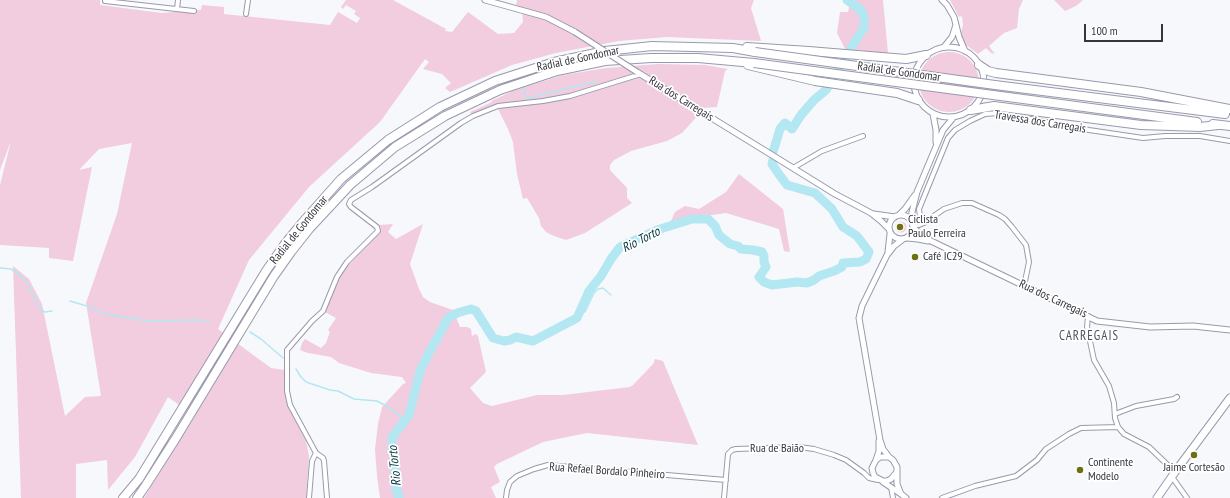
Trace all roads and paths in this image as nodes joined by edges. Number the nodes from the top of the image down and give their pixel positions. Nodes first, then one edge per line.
1 (178, 0) edge
2 (248, 0) edge
3 (484, 0) edge
4 (942, 0) edge
5 (105, 1) dead end
6 (129, 2) edge
7 (177, 9) junction
8 (194, 11) dead end
9 (246, 14) dead end
10 (956, 24) junction
11 (944, 47) junction
12 (756, 50) junction
13 (965, 51) junction
14 (926, 55) junction
15 (754, 65) junction
16 (980, 65) junction
17 (639, 73) junction
18 (918, 100) junction
19 (1230, 109) edge
20 (971, 110) junction
21 (933, 114) junction
22 (1230, 114) edge
23 (953, 118) junction
24 (1218, 125) junction
25 (1230, 126) edge
26 (863, 136) dead end
27 (1230, 141) edge
28 (936, 145) junction
29 (793, 168) junction
30 (917, 192) junction
31 (871, 213) junction
32 (897, 216) junction
33 (924, 223) junction
34 (913, 225) junction
35 (889, 231) junction
36 (905, 239) junction
37 (931, 241) junction
38 (887, 255) junction
39 (1024, 286) junction
40 (1088, 316) junction
41 (1230, 330) edge
42 (1177, 397) dead end
43 (1230, 398) edge
44 (1227, 406) edge
45 (1115, 414) junction
46 (1118, 427) junction
47 (880, 440) junction
48 (316, 453) junction
49 (889, 457) junction
50 (876, 460) junction
51 (896, 472) junction
52 (864, 473) junction
53 (873, 473) junction
54 (1173, 474) junction
55 (726, 480) junction
56 (880, 480) junction
57 (891, 486) junction
58 (901, 494) junction
59 (123, 498) edge
60 (137, 498) edge
61 (309, 498) edge
62 (327, 498) edge
63 (506, 498) edge
64 (724, 498) edge
65 (893, 498) edge
66 (906, 498) edge
67 (942, 498) edge
68 (1151, 498) edge
69 (1157, 498) edge
70 (1187, 498) edge

1 - 7 street
2 - 9 street
3 - 17 street, Rua dos Carregais, bridge
4 - 10 street
5 - 6 street
6 - 7 street
7 - 8 street
10 - 11 street
10 - 13 street
11 - 13 street
11 - 14 street
12 - 14 highway
12 - 22 highway, Radial de Gondomar, bridge
12 - 59 highway, Radial de Gondomar
13 - 16 street
14 - 18 street
15 - 18 highway
15 - 24 highway, Radial de Gondomar, bridge
15 - 60 highway, Radial de Gondomar
16 - 19 highway
16 - 20 street
17 - 29 street, Rua dos Carregais
17 - 48 street
18 - 21 street
20 - 23 street
20 - 24 highway
21 - 23 street
21 - 28 street
23 - 28 street
24 - 25 highway, Radial de Gondomar
26 - 29 street
27 - 33 street, Travessa dos Carregais
28 - 30 street
29 - 31 street, Rua dos Carregais
30 - 32 street
30 - 34 street
31 - 32 street, Rua dos Carregais
31 - 35 street, Rua dos Carregais
32 - 34 street
32 - 35 street
33 - 34 street
33 - 39 street
34 - 36 street
34 - 37 street, Rua dos Carregais
35 - 36 street
35 - 38 street
36 - 37 street, Rua dos Carregais
36 - 38 street
37 - 39 street, Rua dos Carregais
38 - 47 street
39 - 40 street, Rua dos Carregais
40 - 41 street, Rua dos Carregais
40 - 45 street
42 - 45 street
43 - 44 main road
44 - 54 main road
45 - 46 street
46 - 54 street
46 - 67 street
47 - 49 street
47 - 50 street
48 - 61 street
48 - 62 street
49 - 50 street
49 - 51 street
50 - 53 street
51 - 56 street
51 - 58 street
52 - 53 street
52 - 55 street, Rua de Baião
52 - 56 street, Rua de Baião
53 - 56 street
54 - 68 main road
54 - 69 main road
54 - 70 street
55 - 63 street, Rua Refael Bordalo Pinheiro
55 - 64 street
56 - 57 street
57 - 58 street
57 - 65 street
58 - 66 street

